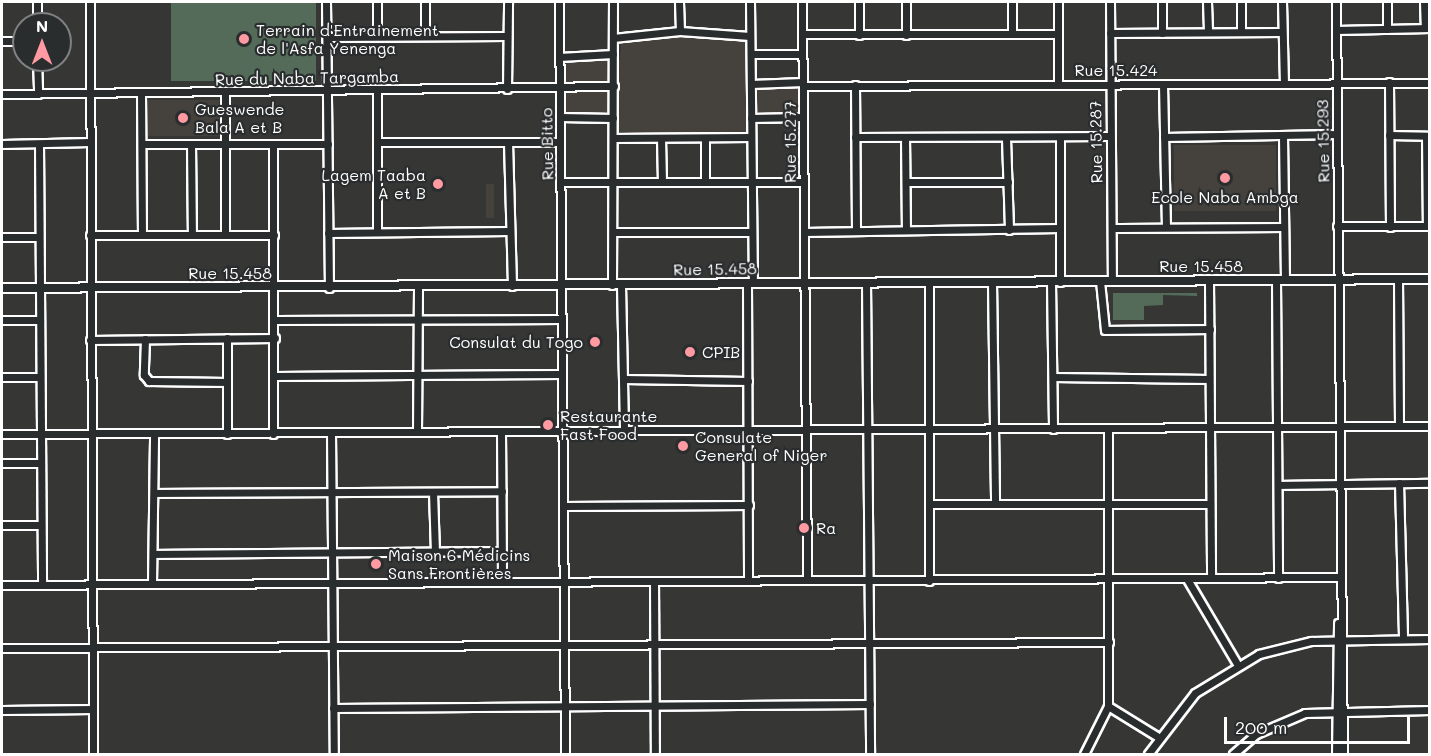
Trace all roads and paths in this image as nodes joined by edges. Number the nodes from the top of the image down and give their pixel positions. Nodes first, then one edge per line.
1 (90, 2) edge
2 (326, 2) edge
3 (377, 2) edge
4 (425, 2) edge
5 (508, 2) edge
6 (559, 2) edge
7 (613, 2) edge
8 (679, 2) edge
9 (750, 2) edge
10 (802, 2) edge
11 (859, 2) edge
12 (906, 2) edge
13 (1012, 2) edge
14 (1058, 2) edge
15 (1110, 2) edge
16 (1162, 2) edge
17 (1207, 2) edge
18 (1241, 2) edge
19 (1282, 2) edge
20 (1336, 2) edge
21 (1387, 2) edge
22 (1424, 2) edge
23 (1427, 28) edge
24 (1387, 29) junction
25 (1336, 30) junction
26 (680, 31) junction
27 (1208, 32) junction
28 (1241, 32) junction
29 (1282, 32) junction
30 (1110, 33) junction
31 (1162, 33) junction
32 (802, 34) junction
33 (1012, 34) junction
34 (1057, 34) junction
35 (859, 35) junction
36 (906, 35) junction
37 (378, 36) junction
38 (425, 36) junction
39 (507, 36) junction
40 (750, 36) junction
41 (327, 37) junction
42 (613, 38) junction
43 (614, 54) junction
44 (751, 54) junction
45 (802, 54) junction
46 (559, 57) junction
47 (37, 72) edge
48 (1284, 82) junction
49 (1336, 82) junction
50 (1389, 82) junction
51 (1058, 83) junction
52 (1109, 83) junction
53 (1430, 83) edge
54 (751, 84) junction
55 (803, 84) junction
56 (1163, 84) junction
57 (614, 86) junction
58 (855, 86) junction
59 (560, 87) junction
60 (507, 89) junction
61 (378, 90) junction
62 (328, 91) junction
63 (225, 92) junction
64 (141, 93) junction
65 (2, 94) edge
66 (38, 94) junction
67 (91, 94) junction
68 (560, 117) junction
69 (803, 117) junction
70 (613, 118) junction
71 (751, 118) junction
72 (1337, 134) junction
73 (1389, 135) junction
74 (1108, 136) junction
75 (1283, 136) junction
76 (1428, 136) edge
77 (751, 137) junction
78 (855, 137) junction
79 (905, 137) junction
80 (1059, 137) junction
81 (1164, 137) junction
82 (613, 138) junction
83 (661, 138) junction
84 (705, 138) junction
85 (1006, 138) junction
86 (90, 142) junction
87 (377, 142) junction
88 (508, 142) junction
89 (560, 142) junction
90 (2, 144) edge
91 (39, 144) junction
92 (142, 144) junction
93 (191, 144) junction
94 (224, 144) junction
95 (273, 144) junction
96 (328, 144) junction
97 (662, 181) junction
98 (705, 181) junction
99 (751, 181) junction
100 (561, 182) junction
101 (613, 182) junction
102 (803, 182) junction
103 (906, 182) junction
104 (1008, 182) junction
105 (1337, 226) junction
106 (1428, 226) edge
107 (1166, 227) junction
108 (1284, 227) junction
109 (1390, 227) junction
110 (1059, 228) junction
111 (1112, 228) junction
112 (906, 229) junction
113 (856, 230) junction
114 (1009, 230) junction
115 (509, 231) junction
116 (377, 232) junction
117 (613, 232) junction
118 (751, 232) junction
119 (804, 232) junction
120 (328, 233) junction
121 (142, 235) junction
122 (192, 235) junction
123 (225, 235) junction
124 (274, 235) junction
125 (90, 236) junction
126 (2, 237) edge
127 (38, 237) junction
128 (1398, 279) junction
129 (1430, 279) edge
130 (1281, 280) junction
131 (1338, 280) junction
132 (1112, 281) junction
133 (1209, 281) junction
134 (866, 282) junction
135 (929, 282) junction
136 (992, 282) junction
137 (1055, 282) junction
138 (1100, 282) junction
139 (750, 283) junction
140 (807, 283) junction
141 (612, 285) junction
142 (621, 285) junction
143 (418, 286) junction
144 (512, 286) junction
145 (561, 286) junction
146 (2, 288) edge
147 (39, 288) junction
148 (90, 288) junction
149 (274, 288) junction
150 (329, 288) junction
151 (416, 318) junction
152 (562, 319) junction
153 (2, 320) edge
154 (39, 320) junction
155 (274, 320) junction
156 (1210, 329) junction
157 (227, 338) junction
158 (275, 338) junction
159 (145, 339) junction
160 (90, 340) junction
161 (416, 374) junction
162 (562, 375) junction
163 (275, 376) junction
164 (2, 377) edge
165 (40, 377) junction
166 (1053, 377) junction
167 (1209, 379) junction
168 (624, 380) junction
169 (748, 381) junction
170 (227, 382) junction
171 (1399, 426) junction
172 (1430, 426) edge
173 (1210, 427) junction
174 (1278, 427) junction
175 (1337, 427) junction
176 (1108, 428) junction
177 (994, 429) junction
178 (1053, 429) junction
179 (807, 430) junction
180 (868, 430) junction
181 (928, 430) junction
182 (749, 431) junction
183 (417, 432) junction
184 (501, 432) junction
185 (562, 432) junction
186 (624, 432) junction
187 (40, 433) junction
188 (331, 433) junction
189 (2, 434) edge
190 (154, 434) junction
191 (227, 434) junction
192 (273, 434) junction
193 (92, 435) junction
194 (2, 463) edge
195 (41, 463) junction
196 (1399, 483) junction
197 (1430, 483) edge
198 (1279, 485) junction
199 (1337, 485) junction
200 (502, 491) junction
201 (434, 492) junction
202 (154, 493) junction
203 (332, 494) junction
204 (930, 504) junction
205 (995, 504) junction
206 (1107, 504) junction
207 (1210, 504) junction
208 (749, 505) junction
209 (563, 506) junction
210 (2, 525) edge
211 (41, 525) junction
212 (435, 551) junction
213 (501, 551) junction
214 (332, 552) junction
215 (153, 554) junction
216 (1338, 577) junction
217 (1211, 578) junction
218 (1278, 578) junction
219 (1187, 579) junction
220 (748, 580) junction
221 (807, 580) junction
222 (869, 580) junction
223 (1108, 580) junction
224 (654, 581) junction
225 (929, 581) junction
226 (502, 582) junction
227 (564, 582) junction
228 (152, 583) junction
229 (333, 583) junction
230 (92, 584) junction
231 (2, 585) edge
232 (42, 585) junction
233 (1403, 639) junction
234 (1430, 639) edge
235 (1339, 640) junction
236 (1109, 642) junction
237 (565, 643) junction
238 (654, 643) junction
239 (869, 643) junction
240 (333, 647) junction
241 (2, 648) edge
242 (93, 648) junction
243 (1237, 664) junction
244 (870, 704) junction
245 (654, 705) junction
246 (1108, 706) junction
247 (564, 707) junction
248 (333, 708) junction
249 (2, 710) edge
250 (93, 710) junction
251 (1340, 710) junction
252 (1430, 710) edge
253 (1158, 737) junction
254 (93, 754) edge
255 (334, 754) edge
256 (564, 754) edge
257 (655, 754) edge
258 (870, 754) edge
259 (1084, 754) edge
260 (1148, 754) edge
261 (1233, 754) edge
262 (1336, 754) edge
263 (1343, 754) edge

1 - 67 street
2 - 41 street
3 - 37 street
4 - 38 street
5 - 39 street
6 - 46 street, Rue Bitto
7 - 42 street
8 - 26 street
9 - 40 street
10 - 32 street, Rue 15.277
11 - 35 street
12 - 36 street
13 - 33 street
14 - 34 street
15 - 30 street, Rue 15.287
16 - 31 street
17 - 27 street
18 - 28 street
19 - 29 street
20 - 25 street, Rue 15.293
21 - 24 street
22 - 23 street
23 - 24 street
24 - 25 street
25 - 49 street, Rue 15.293
26 - 40 street
26 - 42 street
27 - 28 street
27 - 31 street
28 - 29 street
29 - 48 street
30 - 31 street
30 - 52 street, Rue 15.287
32 - 35 street
32 - 45 street, Rue 15.277
33 - 34 street
33 - 36 street
34 - 51 street
35 - 36 street
37 - 38 street
37 - 41 street
38 - 39 street
39 - 60 street
40 - 44 street
41 - 62 street
42 - 43 street
43 - 46 street
43 - 57 street
44 - 45 street
44 - 54 street
45 - 55 street, Rue 15.277
46 - 59 street, Rue Bitto
47 - 66 street
48 - 49 street, Rue 15.424
48 - 56 street, Rue 15.424
49 - 50 street, Rue 15.424
49 - 72 street, Rue 15.293
50 - 53 street, Rue 15.424
50 - 73 street
51 - 52 street, Rue 15.424
51 - 58 street, Rue 15.424
52 - 56 street, Rue 15.424
52 - 74 street, Rue 15.287
54 - 55 street, Rue 15.424
54 - 71 street
55 - 58 street, Rue 15.424
55 - 69 street, Rue 15.277
56 - 81 street
57 - 59 street, Rue du Naba Targamba
57 - 70 street
58 - 78 street
59 - 60 street, Rue du Naba Targamba
59 - 68 street, Rue Bitto
60 - 61 street, Rue du Naba Targamba
61 - 62 street, Rue du Naba Targamba
61 - 87 street
62 - 63 street, Rue du Naba Targamba
62 - 96 street
63 - 64 street, Rue du Naba Targamba
63 - 94 street
64 - 67 street, Rue du Naba Targamba
64 - 92 street
65 - 66 street, Rue du Naba Targamba
66 - 67 street, Rue du Naba Targamba
67 - 86 street
68 - 70 street
68 - 89 street, Rue Bitto
69 - 71 street
69 - 102 street, Rue 15.277
70 - 82 street
71 - 77 street
72 - 75 street
72 - 105 street, Rue 15.293
73 - 76 street
73 - 109 street
74 - 80 street
74 - 111 street, Rue 15.287
75 - 81 street
75 - 108 street
76 - 106 street
77 - 84 street
77 - 99 street
78 - 79 street
78 - 113 street
79 - 85 street
79 - 103 street
80 - 85 street
80 - 110 street
81 - 107 street
82 - 83 street
82 - 101 street
83 - 84 street
83 - 97 street
84 - 98 street
85 - 104 street
86 - 91 street
86 - 125 street
87 - 88 street
87 - 116 street
88 - 89 street
88 - 115 street
89 - 100 street, Rue Bitto
90 - 91 street
91 - 127 street
92 - 93 street
92 - 121 street
93 - 94 street
93 - 122 street
94 - 95 street
94 - 123 street
95 - 96 street
95 - 124 street
96 - 120 street
97 - 98 street
97 - 101 street
98 - 99 street
99 - 102 street
99 - 118 street
100 - 101 street
100 - 145 street, Rue Bitto
101 - 117 street
102 - 119 street, Rue 15.277
103 - 104 street
103 - 112 street
104 - 114 street
105 - 109 street
105 - 131 street, Rue 15.293
106 - 109 street
107 - 108 street
107 - 111 street
108 - 130 street
110 - 114 street
110 - 137 street
111 - 132 street, Rue 15.287
112 - 113 street
112 - 114 street
113 - 119 street
115 - 116 street
115 - 144 street
116 - 120 street
117 - 118 street
117 - 141 street
118 - 139 street
119 - 140 street, Rue 15.277
120 - 150 street
121 - 122 street
121 - 125 street
122 - 123 street
123 - 124 street
124 - 149 street
125 - 148 street
126 - 127 street
127 - 147 street
128 - 129 main road, Rue 15.458
128 - 131 main road, Rue 15.458
128 - 171 street
130 - 131 main road, Rue 15.458
130 - 133 main road, Rue 15.458
130 - 174 street
131 - 175 street, Rue 15.293
132 - 133 main road, Rue 15.458
132 - 138 main road, Rue 15.458
133 - 156 street
134 - 135 main road, Rue 15.458
134 - 140 main road, Rue 15.458
134 - 180 street
135 - 136 main road, Rue 15.458
135 - 181 street
136 - 137 main road, Rue 15.458
136 - 177 street
137 - 138 main road, Rue 15.458
137 - 166 street
138 - 156 street
139 - 140 main road, Rue 15.458
139 - 142 main road, Rue 15.458
139 - 169 street
140 - 179 street, Rue 15.277
141 - 142 main road, Rue 15.458
141 - 145 main road, Rue 15.458
142 - 168 street
143 - 144 main road, Rue 15.458
143 - 150 main road, Rue 15.458
143 - 151 street
144 - 145 main road, Rue 15.458
145 - 152 street, Rue Bitto
146 - 147 main road, Rue 15.458
147 - 148 main road, Rue 15.458
147 - 154 street
148 - 149 main road, Rue 15.458
148 - 160 street
149 - 150 main road, Rue 15.458
149 - 155 street
151 - 152 street
151 - 155 street
151 - 161 street
152 - 162 street, Rue Bitto
153 - 154 street
154 - 165 street
155 - 158 street
156 - 167 street
157 - 158 street
157 - 159 street
157 - 170 street
158 - 163 street
159 - 160 street
159 - 170 street
160 - 193 street
161 - 162 street
161 - 163 street
161 - 183 street
162 - 185 street, Rue Bitto
163 - 192 street
164 - 165 street
165 - 187 street
166 - 167 street
166 - 178 street
167 - 173 street
168 - 169 street
168 - 186 street
169 - 182 street
170 - 191 street
171 - 172 street
171 - 175 street
173 - 174 street
173 - 176 street
173 - 207 street
174 - 175 street
174 - 198 street
175 - 199 street, Rue 15.293
176 - 178 street
176 - 206 street
177 - 178 street
177 - 181 street
177 - 205 street
179 - 180 street
179 - 182 street
179 - 221 street, Rue 15.277
180 - 181 street
180 - 222 street
181 - 204 street
182 - 186 street
182 - 208 street
183 - 184 street
183 - 188 street
184 - 185 street
184 - 200 street
185 - 186 street
185 - 209 street, Rue Bitto
187 - 189 street
187 - 193 street
187 - 195 street
188 - 192 street
188 - 203 street
190 - 191 street
190 - 193 street
190 - 202 street
191 - 192 street
193 - 230 street
194 - 195 street
195 - 211 street
196 - 197 street
196 - 199 street
196 - 233 street
198 - 199 street
198 - 218 street
199 - 216 street, Rue 15.293
200 - 201 street
200 - 213 street
201 - 203 street
201 - 212 street
202 - 203 street
202 - 215 street
203 - 214 street
204 - 205 street
204 - 225 street
205 - 206 street
206 - 207 street
206 - 223 street
207 - 217 street
208 - 209 street
208 - 220 street
209 - 227 street, Rue Bitto
210 - 211 street
211 - 232 street
212 - 213 street
212 - 214 street
213 - 226 street
214 - 215 street
214 - 229 street
215 - 228 street
216 - 218 street
216 - 235 street, Rue 15.293
217 - 218 street
217 - 219 street
219 - 223 street
219 - 243 street
220 - 221 street
220 - 224 street
221 - 222 street
222 - 225 street
222 - 239 street
223 - 225 street
223 - 236 street
224 - 227 street
224 - 238 street
226 - 227 street
226 - 229 street
227 - 237 street, Rue Bitto
228 - 229 street
228 - 230 street
229 - 240 street
230 - 232 street
230 - 242 street
231 - 232 street
233 - 234 street
233 - 235 street
235 - 243 street
235 - 251 street, Rue 15.293
236 - 239 street
236 - 246 street
237 - 238 street
237 - 240 street
237 - 247 street, Rue Bitto
238 - 239 street
238 - 245 street
239 - 244 street
240 - 242 street
240 - 248 street
241 - 242 street
242 - 250 street
243 - 253 street
244 - 245 street
244 - 258 street
245 - 247 street
245 - 257 street
246 - 253 street
246 - 259 street
247 - 248 street
247 - 256 street, Rue Bitto
248 - 255 street
249 - 250 street
250 - 254 street
251 - 252 street
251 - 261 street
251 - 262 street
251 - 263 street
253 - 260 street

